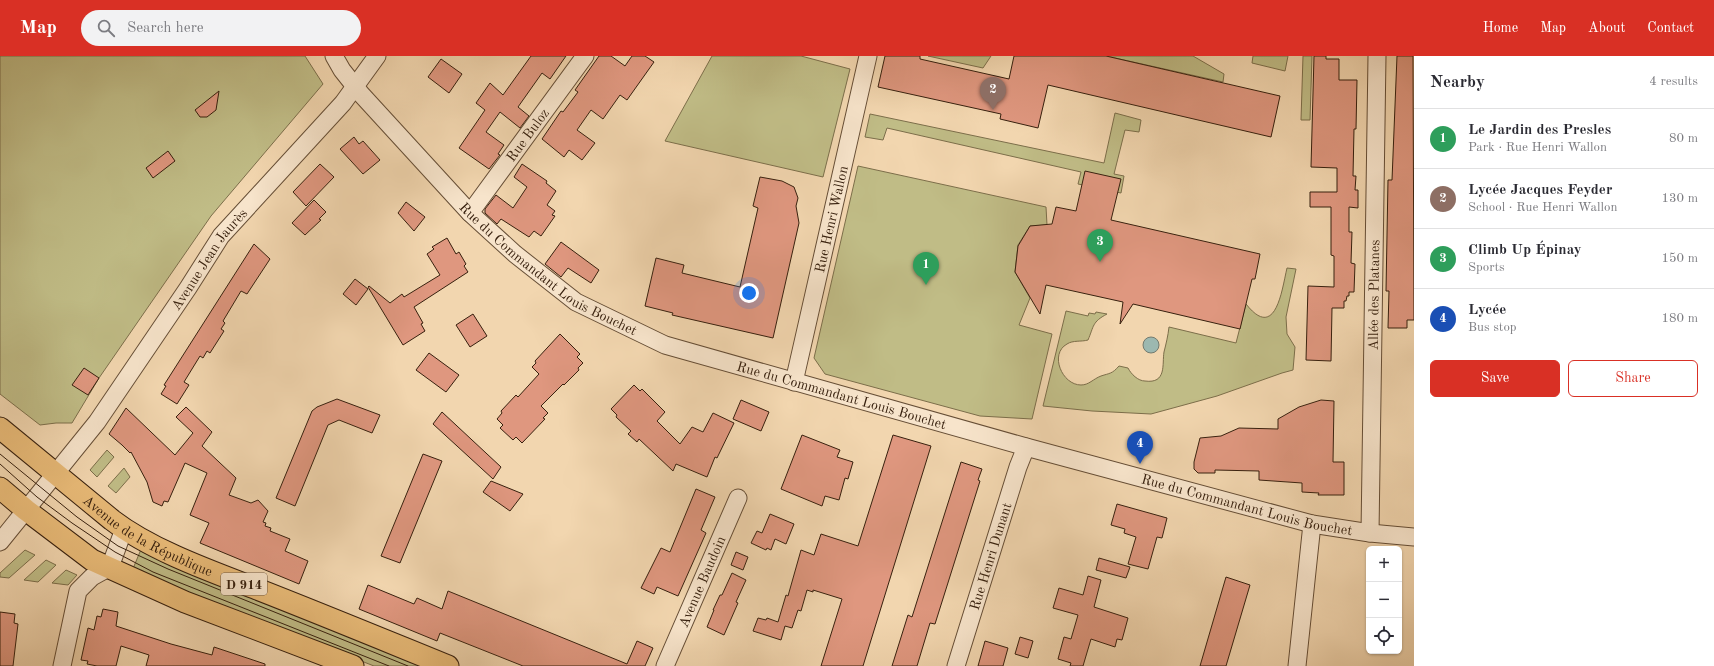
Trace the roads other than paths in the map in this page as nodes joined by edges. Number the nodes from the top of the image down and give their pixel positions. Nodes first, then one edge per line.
1 (334, 56) edge
2 (377, 56) edge
3 (585, 56) edge
4 (868, 56) edge
5 (1377, 56) edge
6 (355, 87) junction
7 (470, 212) junction
8 (794, 382) junction
9 (0, 428) edge
10 (1026, 448) junction
11 (56, 474) junction
12 (0, 488) edge
13 (738, 498) dead end
14 (26, 510) junction
15 (1312, 524) junction
16 (124, 529) junction
17 (1370, 533) junction
18 (1414, 537) edge
19 (0, 542) edge
20 (110, 567) junction
21 (62, 666) edge
22 (353, 666) edge
23 (448, 666) edge
24 (666, 666) edge
25 (956, 666) edge
26 (1297, 666) edge

1 - 6 street, Rue du Commandant Louis Bouchet
2 - 6 street, Avenue Jean Jaurès
3 - 7 street, Rue Buloz
4 - 8 street, Rue Henri Wallon
5 - 17 street, Allée des Platanes
6 - 7 street, Rue du Commandant Louis Bouchet
6 - 11 street, Avenue Jean Jaurès
7 - 8 street, Rue du Commandant Louis Bouchet
8 - 10 street, Rue du Commandant Louis Bouchet
9 - 11 main road, D 914
10 - 15 street, Rue du Commandant Louis Bouchet
10 - 25 street, Rue Henri Dunant
11 - 14 street, Avenue Jean Jaurès
11 - 16 main road, Avenue de la République / D 914
12 - 14 main road, D 914
13 - 24 street, Avenue Baudoin
14 - 19 street, Avenue Jean Jaurès
14 - 20 main road, D 914
15 - 17 street, Rue du Commandant Louis Bouchet
15 - 26 street
16 - 20 street
16 - 23 main road, Avenue de la République / D 914
17 - 18 street, Rue du Commandant Louis Bouchet
20 - 21 street
20 - 22 main road, D 914

